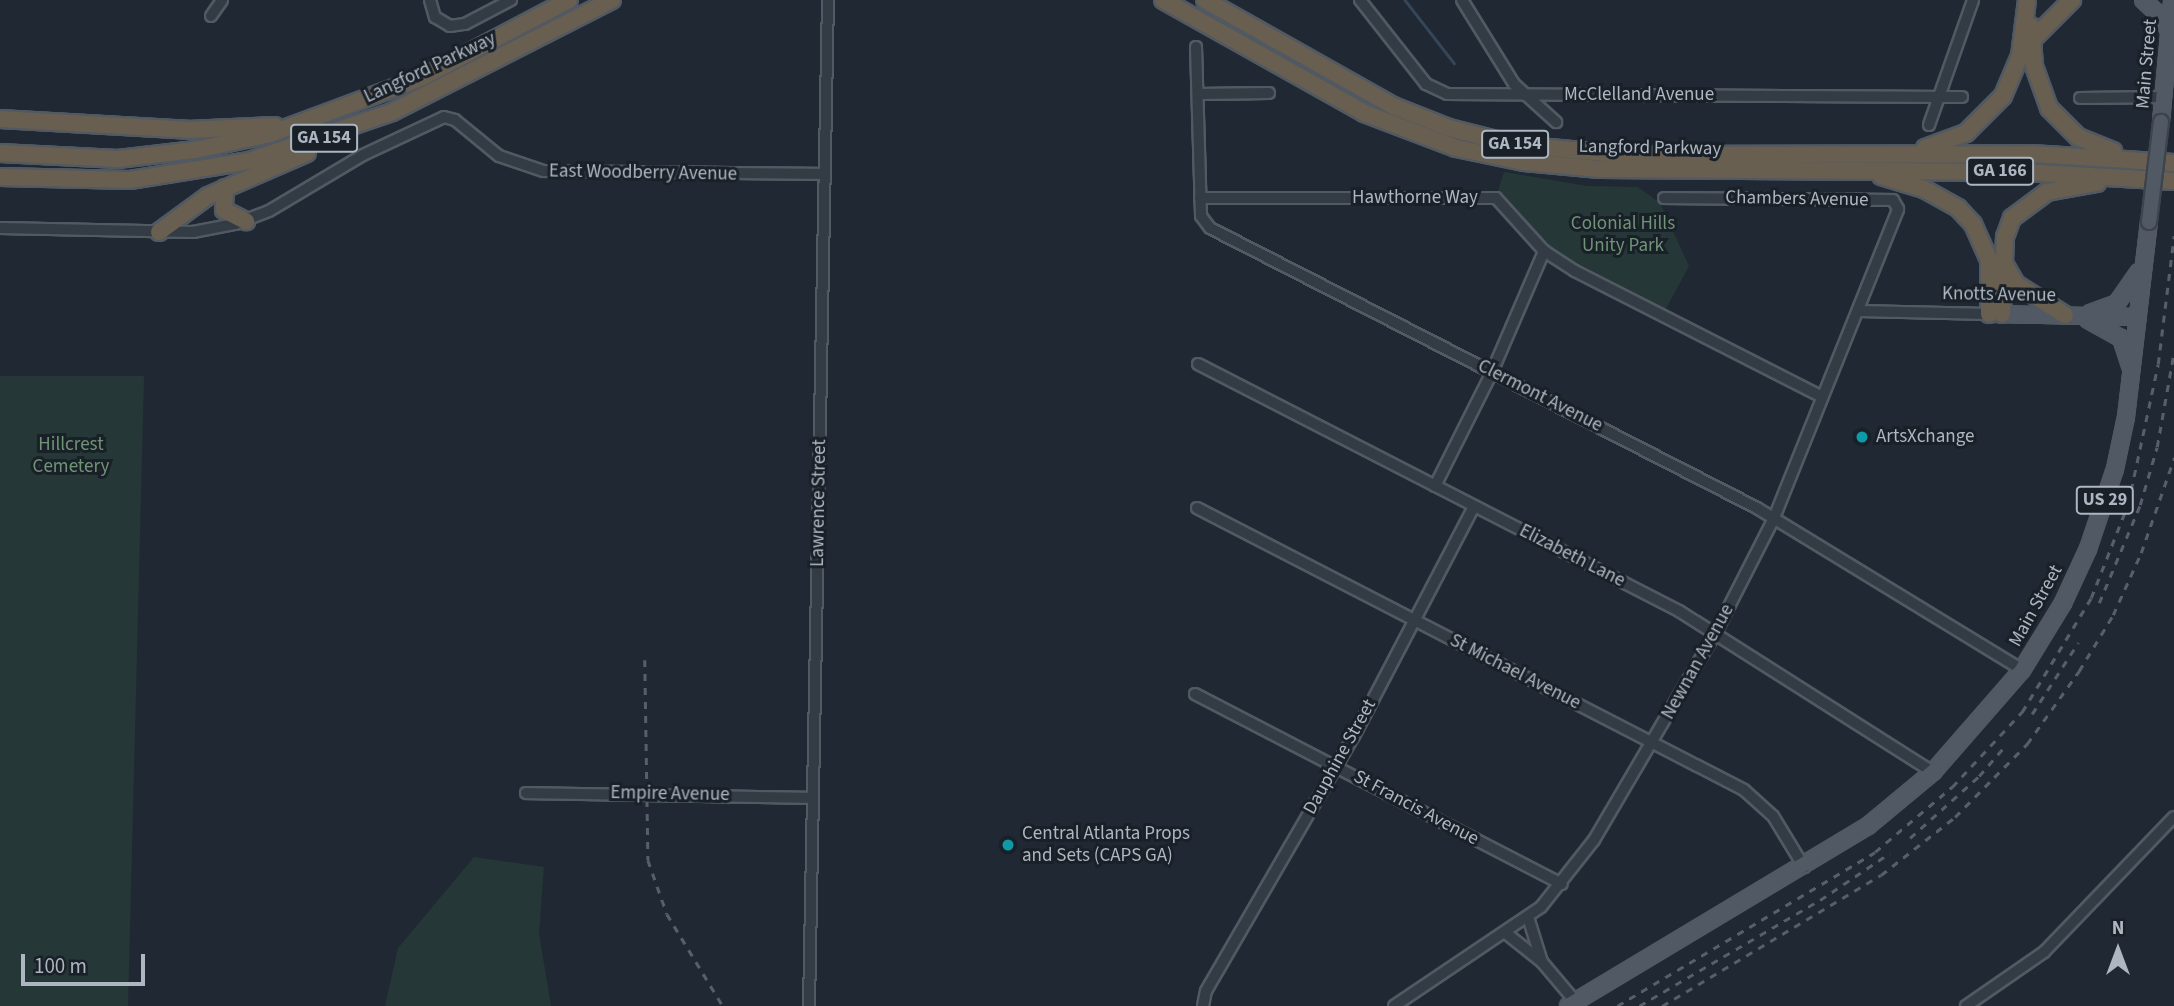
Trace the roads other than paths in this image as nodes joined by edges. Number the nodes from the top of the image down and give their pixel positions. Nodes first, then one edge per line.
1 (222, 0) edge
2 (429, 0) edge
3 (510, 0) edge
4 (569, 0) edge
5 (612, 0) edge
6 (828, 0) edge
7 (1163, 0) edge
8 (1205, 0) edge
9 (1360, 0) edge
10 (1462, 0) edge
11 (1973, 0) edge
12 (2029, 0) edge
13 (2072, 0) edge
14 (2143, 0) edge
15 (2172, 0) edge
16 (211, 16) dead end
17 (2170, 34) junction
18 (2032, 40) junction
19 (1196, 47) dead end
20 (1269, 93) dead end
21 (1198, 94) junction
22 (1524, 94) junction
23 (1939, 96) junction
24 (1962, 97) dead end
25 (2164, 97) junction
26 (2080, 98) dead end
27 (392, 112) junction
28 (0, 119) edge
29 (1556, 122) dead end
30 (305, 124) junction
31 (1929, 125) dead end
32 (4, 154) edge
33 (2135, 157) junction
34 (1857, 163) junction
35 (2174, 163) edge
36 (825, 174) junction
37 (5, 178) edge
38 (2144, 178) junction
39 (2174, 181) edge
40 (225, 188) junction
41 (1200, 198) junction
42 (1664, 198) dead end
43 (246, 221) junction
44 (0, 228) edge
45 (159, 232) junction
46 (1889, 235) joint
47 (1544, 251) junction
48 (2004, 262) junction
49 (2143, 264) junction
50 (1858, 311) junction
51 (1995, 314) junction
52 (2073, 316) junction
53 (2138, 317) junction
54 (1198, 364) dead end
55 (1492, 372) junction
56 (2132, 374) junction
57 (1822, 397) junction
58 (1435, 486) junction
59 (1474, 506) junction
60 (1197, 508) dead end
61 (1774, 518) junction
62 (1414, 620) junction
63 (1716, 632) junction
64 (2022, 670) junction
65 (1195, 694) dead end
66 (1653, 743) junction
67 (1337, 766) junction
68 (1933, 772) junction
69 (526, 793) dead end
70 (813, 798) junction
71 (2174, 817) edge
72 (1804, 867) junction
73 (1562, 884) junction
74 (1528, 917) junction
75 (1507, 934) junction
76 (1542, 962) junction
77 (1572, 1004) edge
78 (809, 1006) edge
79 (1203, 1006) edge
80 (1394, 1006) edge
81 (1966, 1006) edge

1 - 16 street
2 - 3 street
4 - 30 highway, Langford Parkway / GA 154
5 - 27 highway, Langford Parkway / GA 154
6 - 36 street, Lawrence Street
7 - 34 highway, Langford Parkway / GA 154
8 - 34 highway, Langford Parkway / GA 154
9 - 22 street, McClelland Avenue
10 - 22 street
11 - 23 street
12 - 18 highway
12 - 34 highway
13 - 18 highway
14 - 17 main road
15 - 17 main road, Main Street / US 29
17 - 25 main road, Main Street / US 29
18 - 33 highway
19 - 21 street, Clermont Avenue
20 - 21 street
21 - 41 street, Clermont Avenue
22 - 23 street, McClelland Avenue
22 - 29 street
23 - 24 street, McClelland Avenue
23 - 31 street
25 - 26 street
25 - 49 main road, Main Street / US 29, bridge
27 - 37 highway, Langford Parkway / GA 154
27 - 40 highway
28 - 30 highway
30 - 32 highway, Langford Parkway / GA 154
33 - 34 highway, Langford Parkway / GA 166
33 - 35 highway, Langford Parkway / GA 166
34 - 38 highway, Langford Parkway / GA 166
34 - 51 highway, GA 154
36 - 43 street, East Woodberry Avenue
36 - 70 street, Lawrence Street
38 - 39 highway, Langford Parkway / GA 166
38 - 48 highway
40 - 43 highway
40 - 45 highway
41 - 47 street, Hawthorne Way
41 - 55 street, Clermont Avenue
42 - 46 street, Chambers Avenue
43 - 45 street, East Woodberry Avenue
44 - 45 street, East Woodberry Avenue
46 - 50 street, Newnan Avenue
47 - 55 street
47 - 57 street, Hawthorne Way
48 - 51 highway
48 - 52 highway
49 - 52 main road
49 - 53 main road, Main Street / US 29
50 - 51 street, Knotts Avenue
50 - 57 street, Newnan Avenue
51 - 52 main road, Knotts Avenue
52 - 53 main road, Knotts Avenue
52 - 56 main road
53 - 56 main road, Main Street / US 29
54 - 58 street, Elizabeth Lane
55 - 58 street
55 - 61 street, Clermont Avenue
56 - 64 main road, Main Street / US 29
57 - 61 street, Newnan Avenue
58 - 59 street, Elizabeth Lane
59 - 62 street, Dauphine Street
59 - 63 street, Elizabeth Lane
60 - 62 street, St Michael Avenue
61 - 63 street, Newnan Avenue
61 - 64 street, Clermont Avenue
62 - 66 street, St Michael Avenue
62 - 67 street, Dauphine Street
63 - 66 street, Newnan Avenue
63 - 68 street, Elizabeth Lane
64 - 68 main road, Main Street / US 29
65 - 67 street, St Francis Avenue
66 - 72 street, St Michael Avenue
66 - 73 street, Newnan Avenue
67 - 73 street, St Francis Avenue
67 - 79 street, Dauphine Street
68 - 72 main road, Main Street / US 29
69 - 70 street, Empire Avenue
70 - 78 street, Lawrence Street
71 - 81 street
72 - 77 main road, Main Street / US 29
73 - 74 street, Newnan Avenue
74 - 75 street, Newnan Avenue
74 - 76 street
75 - 76 street
75 - 80 street, Newnan Avenue
76 - 77 street

